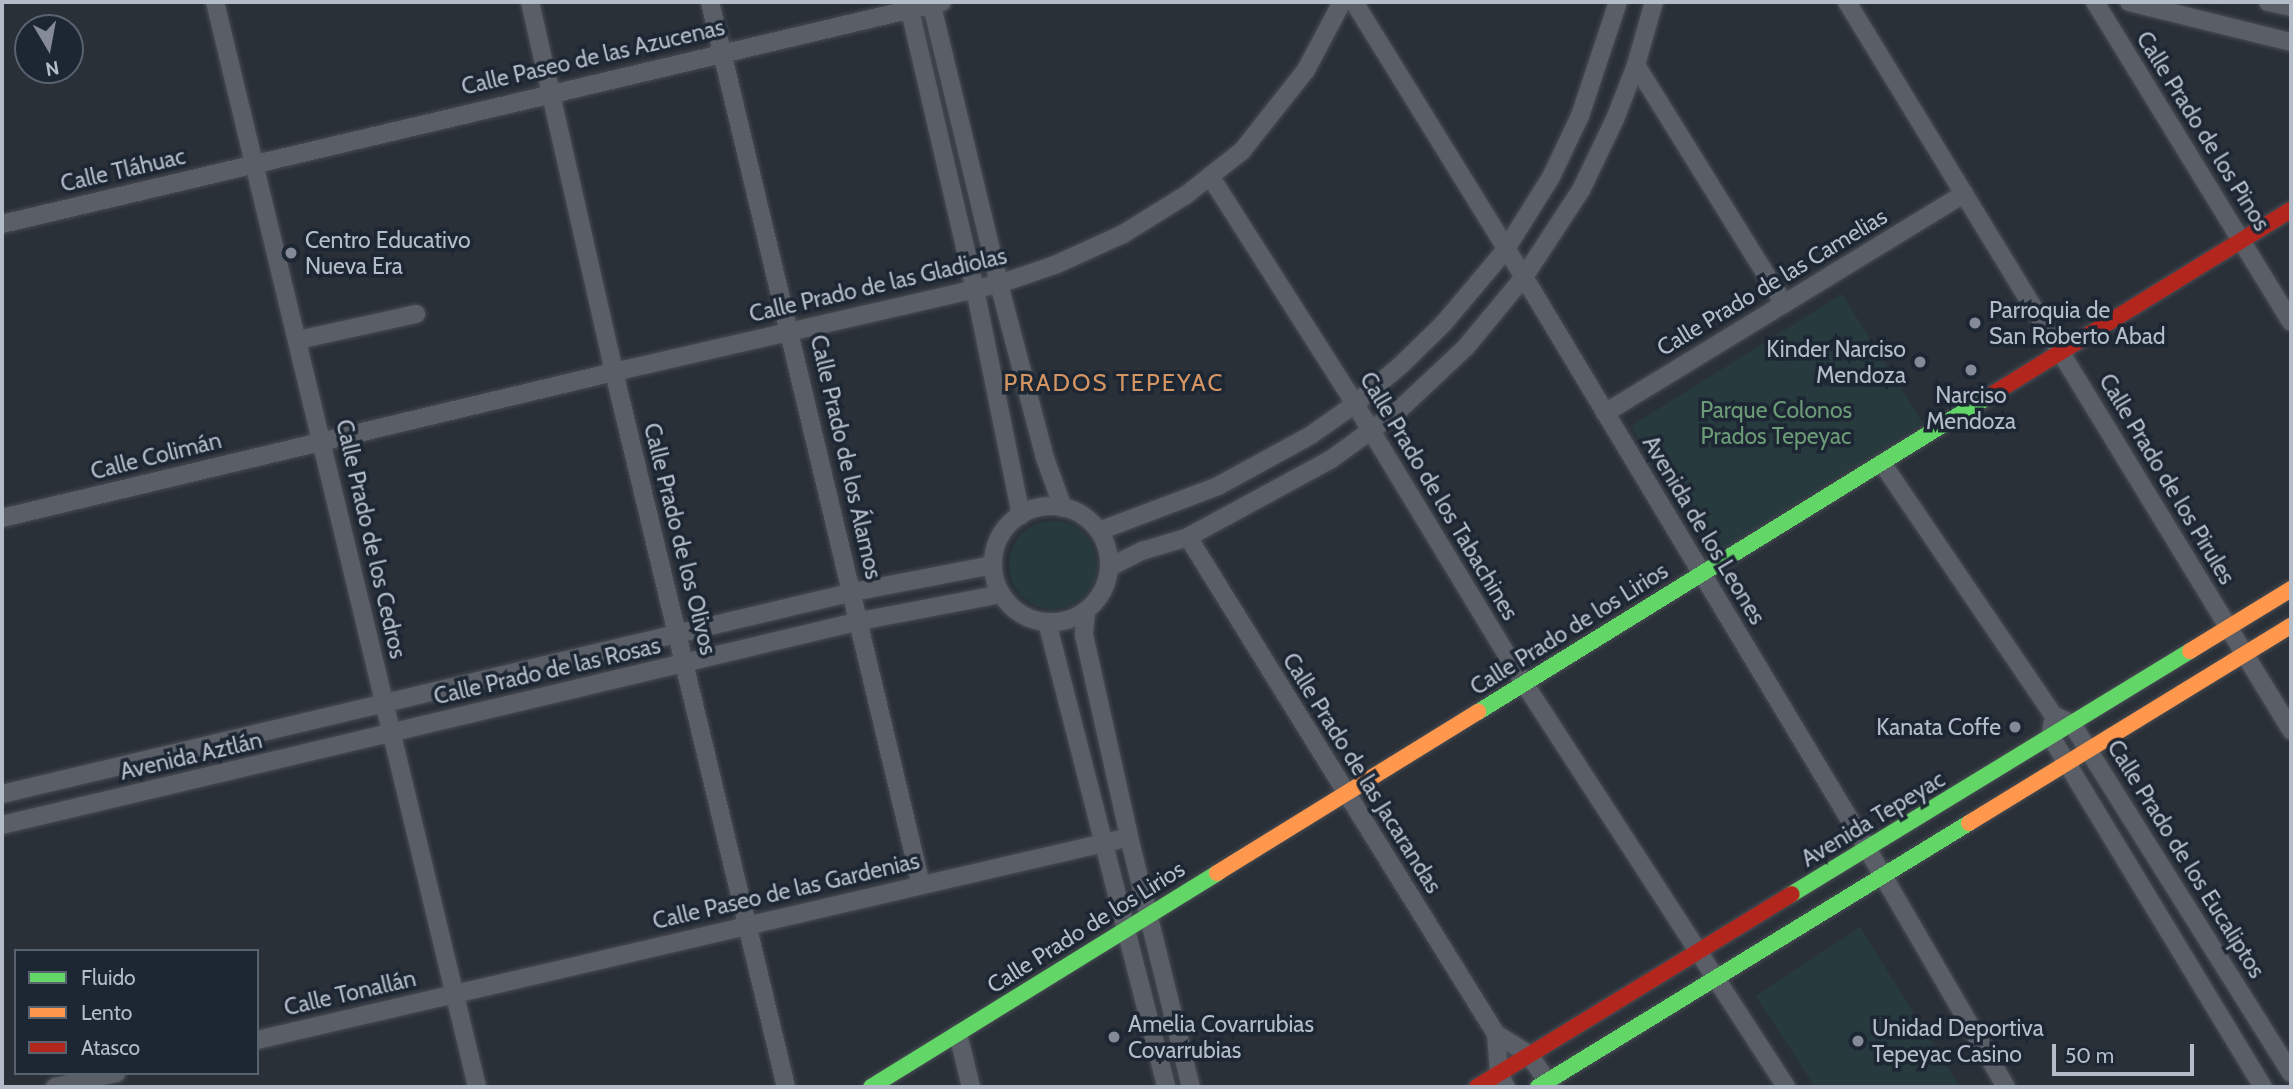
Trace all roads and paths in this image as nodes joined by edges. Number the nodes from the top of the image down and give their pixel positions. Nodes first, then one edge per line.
1 (215, 2) edge
2 (530, 2) edge
3 (710, 2) edge
4 (1342, 2) edge
5 (1354, 2) edge
6 (1618, 2) edge
7 (1654, 2) edge
8 (1847, 2) edge
9 (2095, 2) edge
10 (2129, 2) edge
11 (2268, 2) edge
12 (935, 3) edge
13 (909, 6) edge
14 (2291, 7) edge
15 (2291, 42) edge
16 (721, 51) junction
17 (1636, 65) junction
18 (552, 92) junction
19 (256, 163) junction
20 (1210, 176) junction
21 (1964, 194) junction
22 (2291, 211) edge
23 (2, 224) edge
24 (2242, 240) junction
25 (1506, 249) junction
26 (1524, 277) junction
27 (999, 284) junction
28 (975, 289) junction
29 (1784, 304) junction
30 (416, 314) dead end
31 (2291, 322) edge
32 (792, 331) junction
33 (298, 340) junction
34 (2062, 353) junction
35 (614, 372) junction
36 (1355, 404) junction
37 (1605, 413) junction
38 (1371, 432) junction
39 (322, 441) junction
40 (1882, 463) junction
41 (1063, 508) junction
42 (1021, 515) junction
43 (2, 518) edge
44 (1099, 531) junction
45 (1188, 537) junction
46 (993, 565) junction
47 (1110, 567) junction
48 (1702, 574) junction
49 (2291, 589) edge
50 (853, 592) junction
51 (1001, 594) junction
52 (1086, 611) junction
53 (860, 621) junction
54 (1047, 622) junction
55 (2291, 626) edge
56 (2229, 627) junction
57 (678, 632) junction
58 (2245, 654) junction
59 (686, 663) junction
60 (1524, 683) junction
61 (384, 701) junction
62 (2053, 715) junction
63 (2072, 724) junction
64 (2291, 730) edge
65 (392, 733) junction
66 (2051, 737) junction
67 (2088, 750) junction
68 (2067, 762) junction
69 (1345, 793) junction
70 (2, 794) edge
71 (2, 825) edge
72 (1129, 837) junction
73 (1104, 843) junction
74 (1868, 850) junction
75 (1882, 875) junction
76 (921, 884) junction
77 (1148, 916) junction
78 (747, 924) junction
79 (1125, 929) junction
80 (1697, 952) junction
81 (1714, 979) junction
82 (455, 995) junction
83 (958, 1034) junction
84 (1496, 1034) junction
85 (259, 1040) edge
86 (1529, 1055) junction
87 (2291, 1073) edge
88 (107, 1075) edge
89 (1502, 1080) edge
90 (1545, 1085) edge
91 (55, 1087) edge
92 (477, 1087) edge
93 (786, 1087) edge
94 (871, 1087) edge
95 (971, 1087) edge
96 (1166, 1087) edge
97 (1191, 1087) edge
98 (1477, 1087) edge
99 (1786, 1087) edge
100 (2006, 1087) edge
101 (2263, 1087) edge

1 - 19 street, Calle Prado de los Cedros
2 - 18 street, Calle Prado de los Olivos
3 - 16 street, Calle Prado de los Álamos
4 - 20 street, Calle Prado de las Gladiolas
5 - 25 street, Avenida de los Leones
6 - 25 street
7 - 17 street
8 - 21 street, Calle Prado de los Pirules
9 - 24 street, Calle Prado de los Pinos
10 - 15 street
11 - 14 street
12 - 13 street, Calle Paseo de las Azucenas
12 - 27 street
13 - 16 street, Calle Paseo de las Azucenas
13 - 28 street
16 - 18 street, Calle Paseo de las Azucenas
16 - 32 street, Calle Prado de los Álamos
17 - 26 street
17 - 29 street
18 - 19 street, Calle Paseo de las Azucenas
18 - 35 street, Calle Prado de los Olivos
19 - 23 street, Calle Tláhuac
19 - 33 street, Calle Prado de los Cedros
20 - 27 street, Calle Prado de las Gladiolas
20 - 36 street, Calle Prado de los Tabachines
21 - 29 street, Calle Prado de las Camelias
21 - 34 street, Calle Prado de los Pirules
22 - 24 street, Calle Prado de los Lirios
24 - 31 street, Calle Prado de los Pinos
24 - 34 street, Calle Prado de los Lirios
25 - 26 street, Avenida de los Leones
25 - 36 street
26 - 37 street, Avenida de los Leones
26 - 38 street
27 - 28 street, Calle Prado de las Gladiolas
27 - 41 street
28 - 32 street, Calle Prado de las Gladiolas
28 - 42 street
29 - 37 street, Calle Prado de las Camelias
30 - 33 street
32 - 35 street, Calle Prado de las Gladiolas
32 - 50 street, Calle Prado de los Álamos
33 - 39 street, Calle Prado de los Cedros
34 - 40 street, Calle Prado de los Lirios
34 - 56 street, Calle Prado de los Pirules
35 - 39 street, Calle Prado de las Gladiolas
35 - 57 street, Calle Prado de los Olivos
36 - 38 street, Calle Prado de los Tabachines
36 - 44 street
37 - 48 street, Avenida de los Leones
38 - 45 street
38 - 60 street, Calle Prado de los Tabachines
39 - 43 street, Calle Colimán
39 - 61 street, Calle Prado de los Cedros
40 - 48 street, Calle Prado de los Lirios
40 - 62 street
41 - 42 street
41 - 44 street
42 - 46 street
44 - 47 street
45 - 47 street
45 - 69 street, Calle Prado de las Jacarandas
46 - 50 street, Calle Prado de las Rosas
46 - 51 street
47 - 52 street
48 - 60 street, Calle Prado de los Lirios
48 - 74 street, Avenida de los Leones
49 - 56 street, Avenida Tepeyac
50 - 53 street, Calle Prado de los Álamos
50 - 57 street, Calle Prado de las Rosas
51 - 53 street, Calle Prado de las Rosas
51 - 54 street
52 - 54 street
52 - 72 street
53 - 59 street, Calle Prado de las Rosas
53 - 76 street, Calle Prado de los Álamos
54 - 73 street
55 - 58 street
56 - 58 street, Calle Prado de los Pirules
56 - 63 street, Avenida Tepeyac
57 - 59 street, Calle Prado de los Olivos
57 - 61 street, Calle Prado de las Rosas
58 - 64 street, Calle Prado de los Pirules
58 - 67 street
59 - 65 street, Calle Prado de las Rosas
59 - 78 street, Calle Prado de los Olivos
60 - 69 street, Calle Prado de los Lirios
60 - 80 street, Calle Prado de los Tabachines
61 - 65 street, Calle Prado de los Cedros
61 - 70 street, Avenida Aztlán
62 - 63 street
62 - 66 street
63 - 66 street, Avenida Tepeyac
63 - 67 street, Calle Prado de los Eucaliptos
65 - 71 street, Avenida Aztlán
65 - 82 street, Calle Prado de los Cedros
66 - 68 street
66 - 74 street, Avenida Tepeyac
67 - 68 street
67 - 87 street, Calle Prado de los Eucaliptos
68 - 75 street
68 - 101 street
69 - 77 street, Calle Prado de los Lirios
69 - 84 street, Calle Prado de las Jacarandas
72 - 73 street, Calle Paseo de las Gardenias
72 - 77 street
73 - 76 street, Calle Paseo de las Gardenias
73 - 79 street
74 - 75 street, Avenida de los Leones
74 - 80 street, Avenida Tepeyac
75 - 81 street
75 - 100 street, Avenida de los Leones
76 - 78 street, Calle Paseo de las Gardenias
77 - 79 street, Calle Prado de los Lirios
77 - 97 street
78 - 82 street, Calle Paseo de las Gardenias
78 - 93 street, Calle Prado de los Olivos
79 - 83 street, Calle Prado de los Lirios
79 - 96 street
80 - 81 street, Calle Prado de los Tabachines
80 - 86 street, Avenida Tepeyac
81 - 90 street
81 - 99 street, Calle Prado de los Tabachines
82 - 85 street, Calle Tonallán
82 - 92 street, Calle Prado de los Cedros
83 - 94 street, Calle Prado de los Lirios
83 - 95 street
84 - 86 street, Calle Prado de las Jacarandas
84 - 89 street, Calle Prado de las Jacarandas
86 - 89 street, Avenida Tepeyac
86 - 90 street, Calle Prado de las Jacarandas
88 - 91 street
89 - 98 street, Avenida Tepeyac

